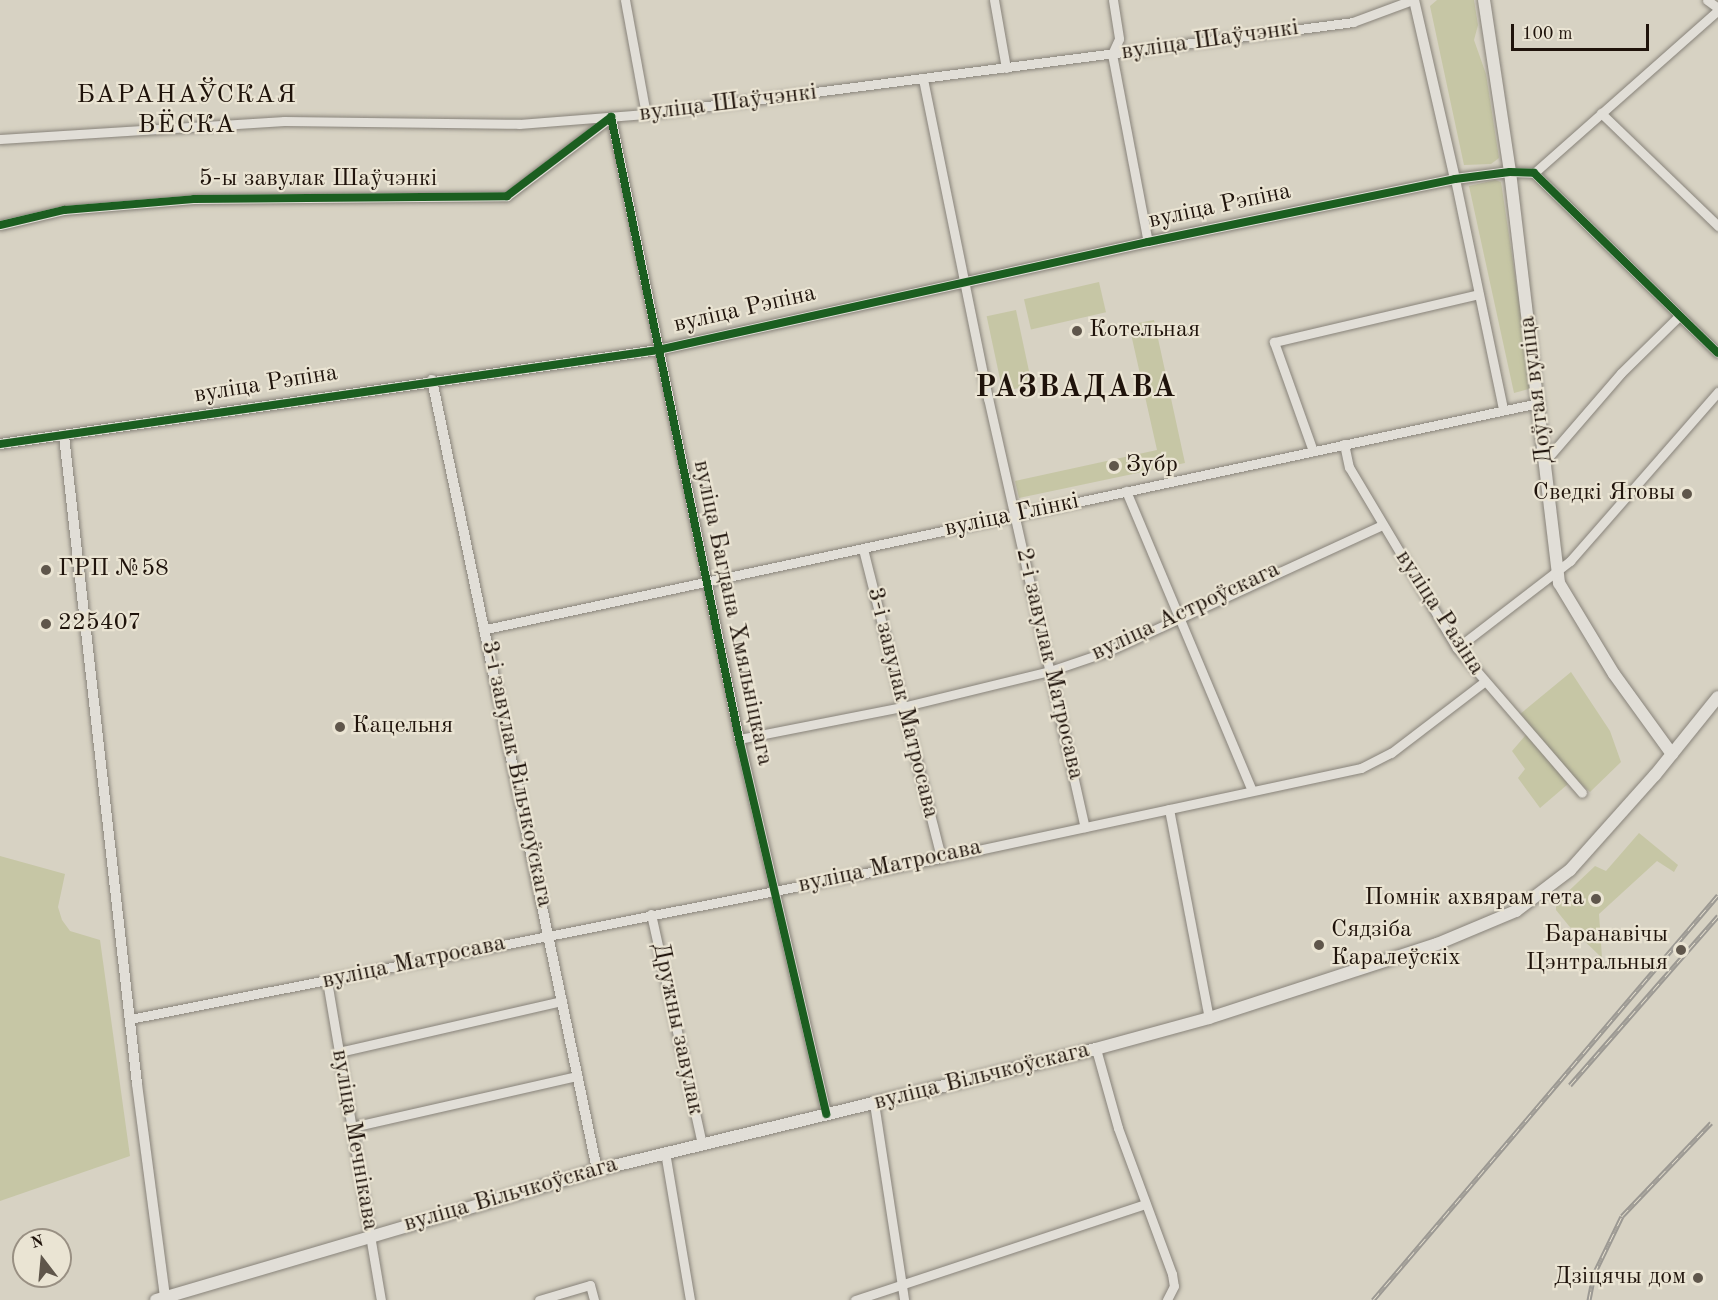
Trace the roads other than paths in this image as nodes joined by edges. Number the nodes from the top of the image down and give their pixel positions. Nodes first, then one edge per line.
1 (625, 0) edge
2 (994, 0) edge
3 (1113, 0) edge
4 (1414, 0) edge
5 (1484, 0) edge
6 (1707, 0) edge
7 (1718, 9) edge
8 (1112, 54) junction
9 (1006, 68) junction
10 (923, 79) junction
11 (646, 114) junction
12 (1601, 114) junction
13 (611, 117) junction
14 (0, 139) edge
15 (1510, 172) junction
16 (1534, 173) junction
17 (1455, 179) junction
18 (0, 225) edge
19 (1718, 226) edge
20 (1148, 242) junction
21 (965, 282) junction
22 (1478, 294) junction
23 (1678, 316) junction
24 (658, 350) junction
25 (1718, 353) edge
26 (432, 380) junction
27 (1718, 392) edge
28 (1539, 403) junction
29 (1503, 408) junction
30 (64, 436) junction
31 (0, 444) edge
32 (1344, 444) junction
33 (1313, 451) junction
34 (1545, 461) junction
35 (1126, 490) junction
36 (1016, 514) junction
37 (1382, 525) junction
38 (863, 549) junction
39 (1556, 571) junction
40 (708, 581) junction
41 (1177, 617) junction
42 (486, 629) junction
43 (1456, 648) junction
44 (1050, 671) junction
45 (1484, 682) junction
46 (1718, 697) edge
47 (902, 707) junction
48 (739, 739) junction
49 (1672, 754) junction
50 (1252, 791) junction
51 (1582, 793) dead end
52 (1169, 809) junction
53 (1085, 827) junction
54 (941, 858) junction
55 (772, 892) junction
56 (651, 914) junction
57 (549, 935) junction
58 (327, 981) junction
59 (562, 1001) junction
60 (1209, 1018) junction
61 (130, 1019) junction
62 (1096, 1049) junction
63 (339, 1052) junction
64 (577, 1076) junction
65 (874, 1103) junction
66 (826, 1114) junction
67 (352, 1127) junction
68 (702, 1144) junction
69 (665, 1152) junction
70 (597, 1170) junction
71 (1146, 1204) junction
72 (371, 1236) junction
73 (901, 1285) junction
74 (160, 1299) edge
75 (381, 1300) edge
76 (539, 1300) edge
77 (594, 1300) edge
78 (690, 1300) edge
79 (855, 1300) edge
80 (904, 1300) edge
81 (1167, 1300) edge

1 - 11 street
2 - 9 street
3 - 8 street
4 - 8 street, вуліца Шаўчэнкі
4 - 17 street, Доўгая вуліца
5 - 15 main road, Доўгая вуліца
6 - 7 street
7 - 12 street
8 - 9 street, вуліца Шаўчэнкі
8 - 20 street
9 - 10 street, вуліца Шаўчэнкі
10 - 11 street, вуліца Шаўчэнкі
10 - 21 street, 2-і завулак Матросава
11 - 13 street, вуліца Шаўчэнкі
12 - 16 street
12 - 19 street
13 - 14 street, вуліца Шаўчэнкі
13 - 18 street, 5-ы завулак Шаўчэнкі
13 - 24 street, вуліца Багдана Хмяльніцкага
15 - 16 street
15 - 17 street
15 - 28 main road, Доўгая вуліца
16 - 23 street
17 - 20 street, вуліца Рэпіна
17 - 22 street, Доўгая вуліца
20 - 21 street, вуліца Рэпіна
21 - 24 street, вуліца Рэпіна
21 - 36 street, 2-і завулак Матросава
22 - 29 street, Доўгая вуліца
22 - 33 street
23 - 25 street
23 - 34 street
24 - 26 street, вуліца Рэпіна
24 - 40 street, вуліца Багдана Хмяльніцкага
26 - 30 street, вуліца Рэпіна
26 - 42 street, 3-і завулак Вільчкоўскага
27 - 39 street
28 - 29 street, вуліца Глінкі
28 - 34 main road, Доўгая вуліца
29 - 32 street, вуліца Глінкі
30 - 31 street, вуліца Рэпіна
30 - 61 street
32 - 33 street, вуліца Глінкі
32 - 37 street, вуліца Разіна
33 - 35 street, вуліца Глінкі
34 - 39 main road, Доўгая вуліца
35 - 36 street, вуліца Глінкі
35 - 41 street
36 - 38 street, вуліца Глінкі
36 - 44 street, 2-і завулак Матросава
37 - 41 street, вуліца Астроўскага
37 - 43 street, вуліца Разіна
38 - 40 street, вуліца Глінкі
38 - 47 street, 3-і завулак Матросава
39 - 43 street
39 - 49 main road, Доўгая вуліца
40 - 42 street, вуліца Глінкі
40 - 48 street, вуліца Багдана Хмяльніцкага
41 - 44 street, вуліца Астроўскага
41 - 50 street
42 - 57 street, 3-і завулак Вільчкоўскага
43 - 45 street, вуліца Разіна
44 - 47 street, вуліца Астроўскага
44 - 53 street, 2-і завулак Матросава
45 - 50 street, вуліца Матросава
45 - 51 street, вуліца Разіна
46 - 49 main road, вуліца Вільчкоўскага
47 - 48 street, вуліца Астроўскага
47 - 54 street, 3-і завулак Матросава
48 - 55 street, вуліца Багдана Хмяльніцкага
49 - 60 main road, вуліца Вільчкоўскага
50 - 52 street, вуліца Матросава
52 - 53 street, вуліца Матросава
52 - 60 street
53 - 54 street, вуліца Матросава
54 - 55 street, вуліца Матросава
55 - 56 street, вуліца Матросава
55 - 66 street, вуліца Багдана Хмяльніцкага
56 - 57 street, вуліца Матросава
56 - 68 street, Дружны завулак
57 - 58 street, вуліца Матросава
57 - 59 street, 3-і завулак Вільчкоўскага
58 - 61 street, вуліца Матросава
58 - 63 street, вуліца Мечнікава
59 - 63 street
59 - 64 street, 3-і завулак Вільчкоўскага
60 - 62 main road, вуліца Вільчкоўскага
61 - 74 street
62 - 65 main road, вуліца Вільчкоўскага
62 - 71 street
63 - 67 street, вуліца Мечнікава
64 - 67 street
64 - 70 street, 3-і завулак Вільчкоўскага
65 - 66 main road, вуліца Вільчкоўскага
65 - 73 street
66 - 68 main road, вуліца Вільчкоўскага
67 - 72 street, вуліца Мечнікава
68 - 69 main road, вуліца Вільчкоўскага
69 - 70 main road, вуліца Вільчкоўскага
69 - 78 street
70 - 72 main road, вуліца Вільчкоўскага
71 - 73 street
71 - 81 street
72 - 74 main road, вуліца Вільчкоўскага
72 - 75 street, вуліца Мечнікава
73 - 79 street
73 - 80 street
76 - 77 street

